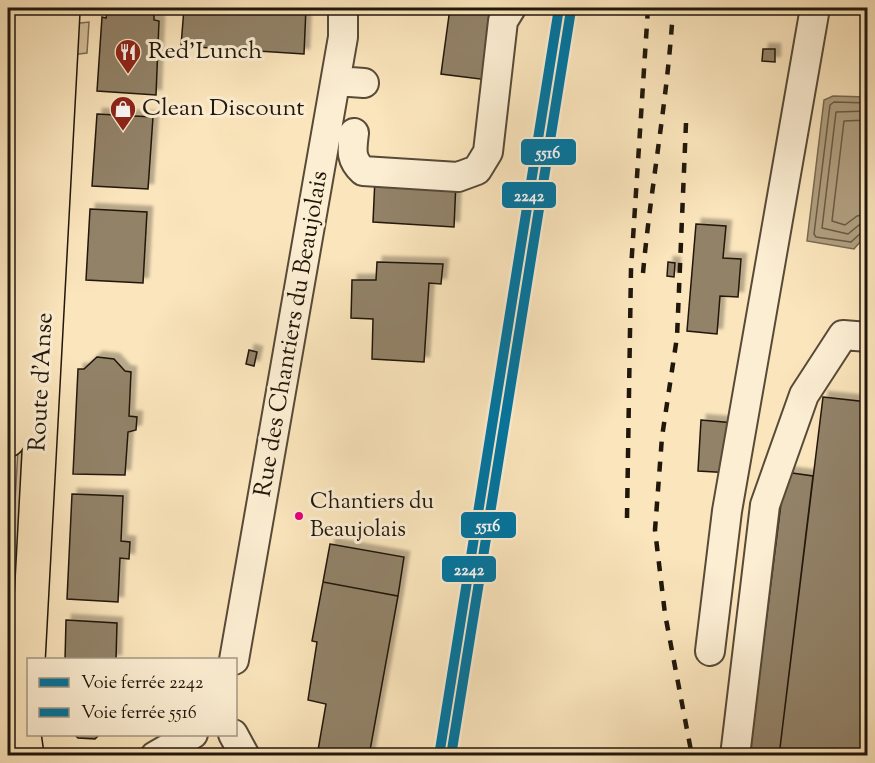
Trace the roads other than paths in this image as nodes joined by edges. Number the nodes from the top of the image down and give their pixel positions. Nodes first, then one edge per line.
1 (26, 8) edge
2 (63, 8) edge
3 (343, 8) edge
4 (511, 8) edge
5 (815, 8) edge
6 (336, 81) junction
7 (364, 83) dead end
8 (354, 133) dead end
9 (867, 338) edge
10 (8, 440) edge
11 (710, 651) dead end
12 (28, 658) edge
13 (234, 658) edge
14 (27, 679) edge
15 (191, 736) edge
16 (234, 736) edge
17 (27, 756) edge
18 (155, 756) edge
19 (245, 756) edge
20 (735, 756) edge

1 - 10 main road, Route d'Anse
2 - 12 main road, Route d'Anse
3 - 6 street, Rue des Chantiers du Beaujolais
4 - 8 street
5 - 11 street
6 - 7 street
6 - 13 street, Rue des Chantiers du Beaujolais
9 - 20 street
14 - 17 main road, Route d'Anse
15 - 18 street
16 - 19 street

